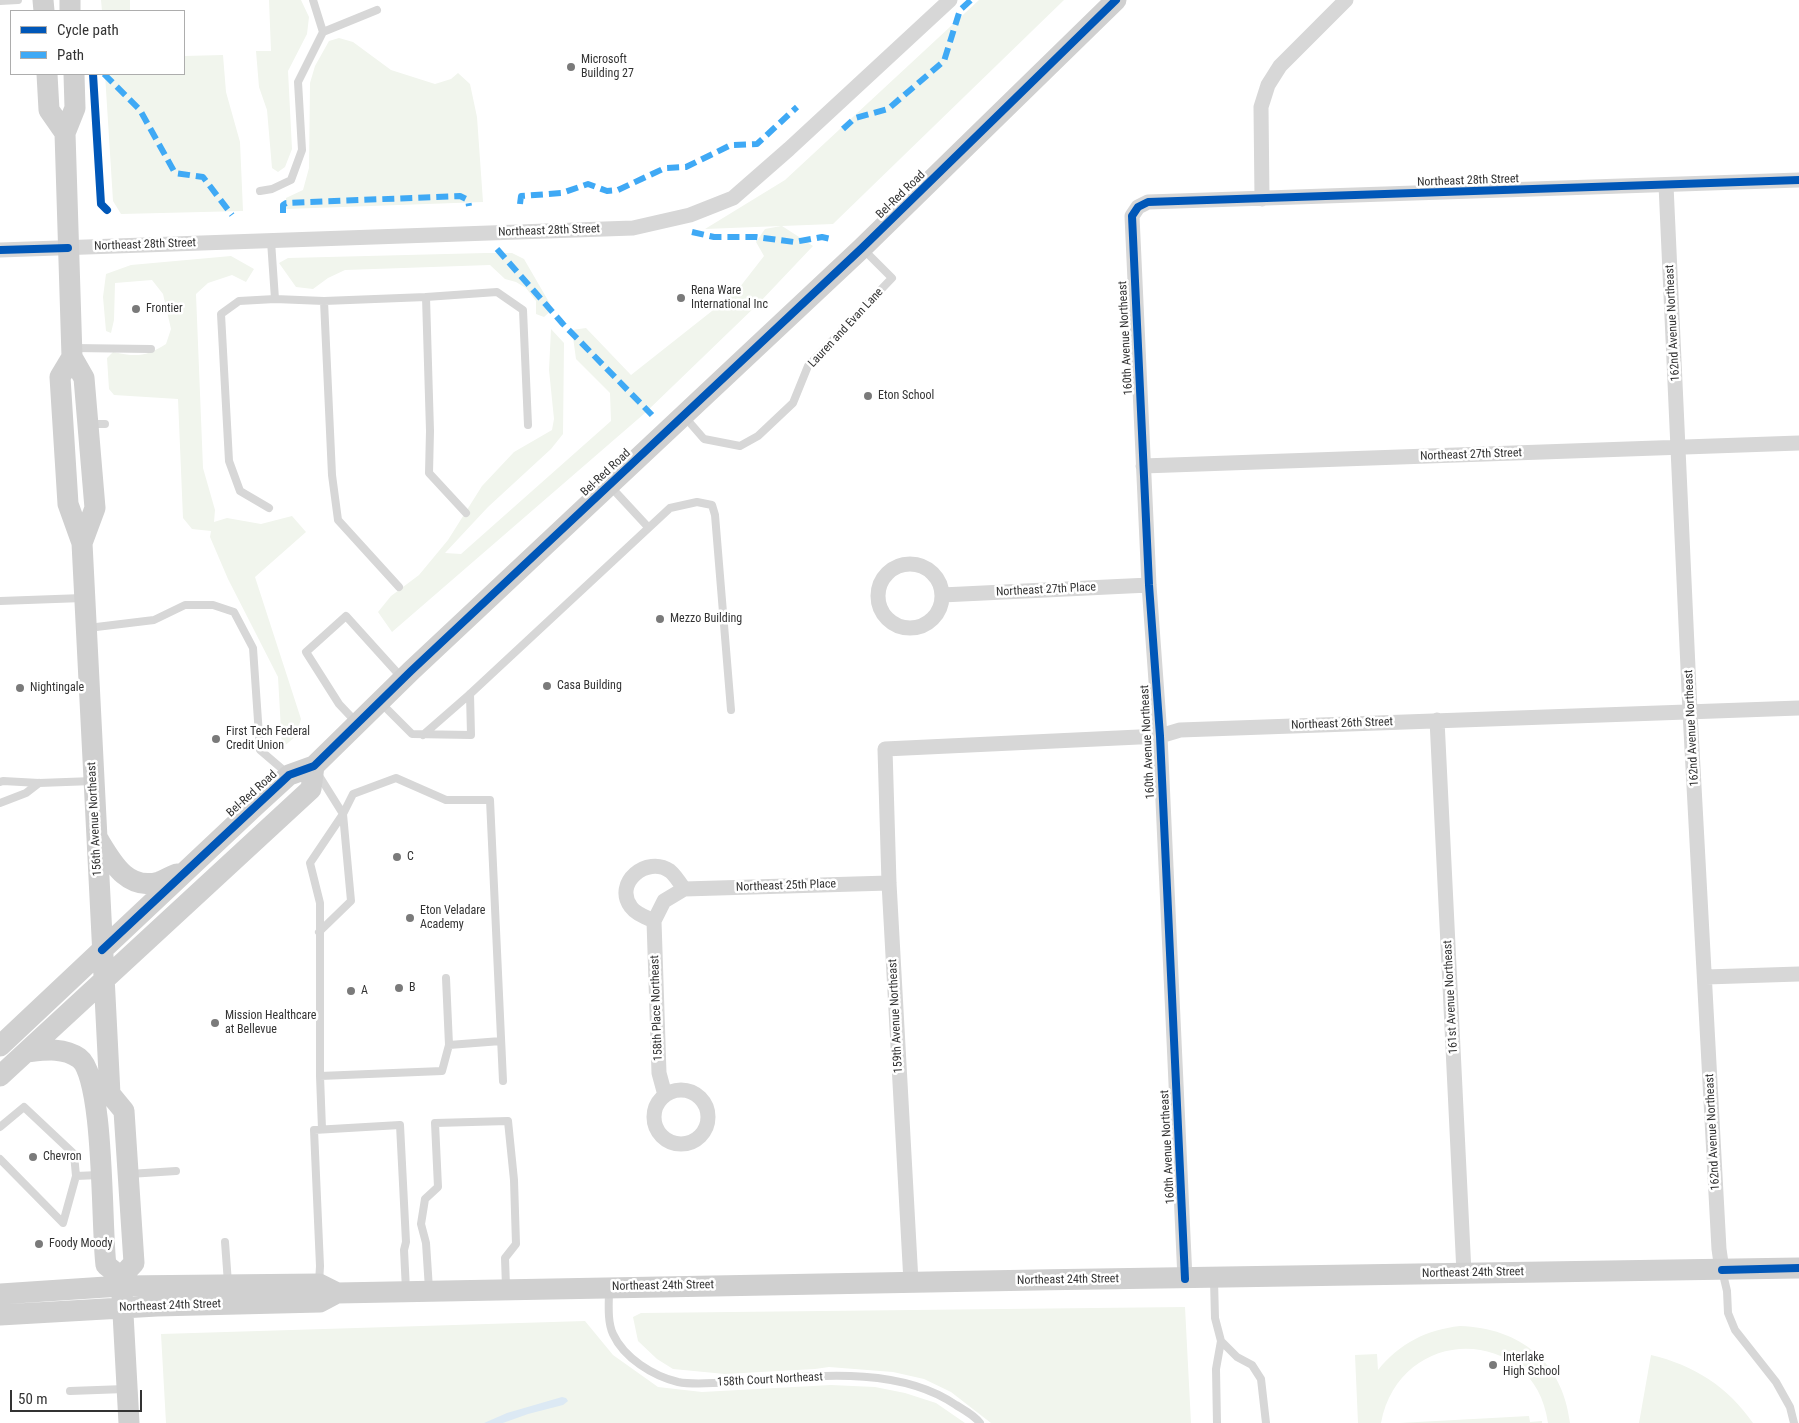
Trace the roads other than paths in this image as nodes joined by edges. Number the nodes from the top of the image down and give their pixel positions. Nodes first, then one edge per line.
1 (0, 0) edge
2 (18, 0) edge
3 (313, 0) edge
4 (950, 0) edge
5 (1116, 0) edge
6 (1346, 0) edge
7 (377, 10) dead end
8 (323, 32) junction
9 (47, 75) edge
10 (74, 75) edge
11 (65, 133) junction
12 (1799, 180) edge
13 (1666, 185) junction
14 (260, 191) dead end
15 (1262, 199) junction
16 (1138, 207) joint
17 (271, 241) junction
18 (68, 248) junction
19 (862, 248) junction
20 (0, 250) edge
21 (426, 297) junction
22 (275, 299) junction
23 (324, 301) junction
24 (151, 349) dead end
25 (72, 353) junction
26 (684, 416) junction
27 (528, 425) dead end
28 (1799, 443) edge
29 (1679, 448) junction
30 (1143, 466) junction
31 (610, 486) junction
32 (269, 508) dead end
33 (466, 513) dead end
34 (648, 527) junction
35 (82, 544) junction
36 (1150, 585) junction
37 (399, 587) dead end
38 (942, 595) junction
39 (84, 598) junction
40 (0, 601) edge
41 (85, 628) junction
42 (403, 679) junction
43 (470, 694) junction
44 (380, 701) junction
45 (1799, 708) edge
46 (731, 710) dead end
47 (1690, 712) junction
48 (1437, 720) junction
49 (358, 724) junction
50 (423, 735) junction
51 (1160, 736) junction
52 (885, 749) joint
53 (314, 766) junction
54 (289, 775) junction
55 (94, 780) junction
56 (0, 782) edge
57 (39, 783) junction
58 (0, 803) edge
59 (343, 814) junction
60 (96, 835) junction
61 (190, 867) junction
62 (888, 883) junction
63 (684, 889) junction
64 (664, 901) joint
65 (654, 921) junction
66 (319, 932) junction
67 (102, 950) junction
68 (1799, 974) edge
69 (446, 978) dead end
70 (1706, 978) junction
71 (104, 980) junction
72 (501, 1041) junction
73 (449, 1045) junction
74 (0, 1046) edge
75 (27, 1052) junction
76 (0, 1076) edge
77 (320, 1076) junction
78 (503, 1081) dead end
79 (110, 1094) junction
80 (666, 1095) dead end
81 (98, 1113) junction
82 (0, 1127) edge
83 (322, 1129) junction
84 (0, 1158) edge
85 (176, 1170) dead end
86 (127, 1174) junction
87 (101, 1175) junction
88 (76, 1176) junction
89 (225, 1242) dead end
90 (1799, 1268) edge
91 (1722, 1270) junction
92 (1464, 1273) junction
93 (1214, 1278) junction
94 (1185, 1279) junction
95 (121, 1281) junction
96 (911, 1282) junction
97 (228, 1286) junction
98 (609, 1287) junction
99 (328, 1288) junction
100 (506, 1290) junction
101 (429, 1291) junction
102 (406, 1292) junction
103 (0, 1294) edge
104 (122, 1308) junction
105 (0, 1315) edge
106 (1221, 1341) junction
107 (127, 1389) junction
108 (70, 1391) dead end
109 (129, 1423) edge
110 (980, 1423) edge
111 (1217, 1423) edge
112 (1266, 1423) edge
113 (1794, 1423) edge

1 - 2 lane
3 - 8 lane
4 - 17 street, Northeast 28th Street
5 - 19 main road, Bel-Red Road
6 - 15 street
7 - 8 lane
8 - 14 lane
9 - 11 main road
10 - 11 main road, 156th Avenue Northeast
11 - 18 main road, 156th Avenue Northeast
12 - 13 street, Northeast 28th Street
13 - 15 street, Northeast 28th Street
13 - 29 street, 162nd Avenue Northeast
15 - 16 street, Northeast 28th Street
16 - 30 street, 160th Avenue Northeast
17 - 18 street, Northeast 28th Street
17 - 22 lane
18 - 20 street, Northeast 28th Street
18 - 25 main road, 156th Avenue Northeast
19 - 26 main road, Bel-Red Road
19 - 26 lane, Lauren and Evan Lane
21 - 23 lane
21 - 27 lane
21 - 33 lane
22 - 23 lane
22 - 32 lane
23 - 37 lane
24 - 25 lane
25 - 35 main road, 156th Avenue Northeast
25 - 35 main road, 156th Avenue Northeast
26 - 31 main road, Bel-Red Road
28 - 29 street, Northeast 27th Street
29 - 30 street, Northeast 27th Street
29 - 47 street, 162nd Avenue Northeast
30 - 36 street, 160th Avenue Northeast
31 - 34 lane
31 - 42 main road, Bel-Red Road
34 - 43 lane
34 - 46 lane
35 - 39 main road, 156th Avenue Northeast
36 - 38 street, Northeast 27th Place
36 - 51 street, 160th Avenue Northeast
38 - 38 street
39 - 40 lane
39 - 41 main road, 156th Avenue Northeast
41 - 54 lane
41 - 55 main road, 156th Avenue Northeast
42 - 44 main road, Bel-Red Road
42 - 49 lane
43 - 50 lane
43 - 50 lane
44 - 49 main road, Bel-Red Road
44 - 50 lane
45 - 47 street, Northeast 26th Street
47 - 48 street, Northeast 26th Street
47 - 70 street, 162nd Avenue Northeast
48 - 51 street, Northeast 26th Street
48 - 92 street, 161st Avenue Northeast
49 - 53 main road, Bel-Red Road
51 - 52 street, Northeast 26th Street
51 - 94 street, 160th Avenue Northeast
52 - 62 street, 159th Avenue Northeast
53 - 54 main road, Bel-Red Road
53 - 59 lane
53 - 71 main road
54 - 61 main road, Bel-Red Road
55 - 57 lane
55 - 60 main road, 156th Avenue Northeast
56 - 57 lane
57 - 58 lane
59 - 66 lane
59 - 66 lane
59 - 72 lane
60 - 61 main road
60 - 67 main road, 156th Avenue Northeast
61 - 67 main road, Bel-Red Road
62 - 63 street, Northeast 25th Place
62 - 96 street, 159th Avenue Northeast
63 - 64 street, Northeast 25th Place
63 - 65 street
64 - 65 street, 158th Place Northeast
65 - 80 street, 158th Place Northeast
66 - 77 lane
67 - 71 main road, 156th Avenue Northeast
67 - 74 main road, Bel-Red Road
68 - 70 street
69 - 73 lane
70 - 91 street, 162nd Avenue Northeast
71 - 75 main road
71 - 79 main road, 156th Avenue Northeast
72 - 73 lane
72 - 78 lane
73 - 77 lane
75 - 76 main road
75 - 81 main road
77 - 83 lane
79 - 81 main road
79 - 86 main road
81 - 87 main road
82 - 88 lane
83 - 99 lane
83 - 102 lane
84 - 88 lane
85 - 86 lane
86 - 95 main road
87 - 88 lane
87 - 95 main road
89 - 97 lane
90 - 91 main road, Northeast 24th Street
91 - 92 main road, Northeast 24th Street
91 - 113 lane
92 - 93 main road, Northeast 24th Street
93 - 94 main road, Northeast 24th Street
93 - 106 lane
94 - 96 main road, Northeast 24th Street
95 - 97 main road, Northeast 24th Street
95 - 103 main road, Northeast 24th Street
95 - 104 main road
96 - 98 main road, Northeast 24th Street
97 - 99 main road, Northeast 24th Street
98 - 100 main road, Northeast 24th Street
98 - 110 lane, 158th Court Northeast
99 - 102 main road, Northeast 24th Street
99 - 104 main road, Northeast 24th Street
100 - 101 main road, Northeast 24th Street
100 - 101 lane
101 - 102 main road, Northeast 24th Street
104 - 105 main road, Northeast 24th Street
104 - 107 main road
106 - 111 lane
106 - 112 lane
107 - 108 lane
107 - 109 main road

